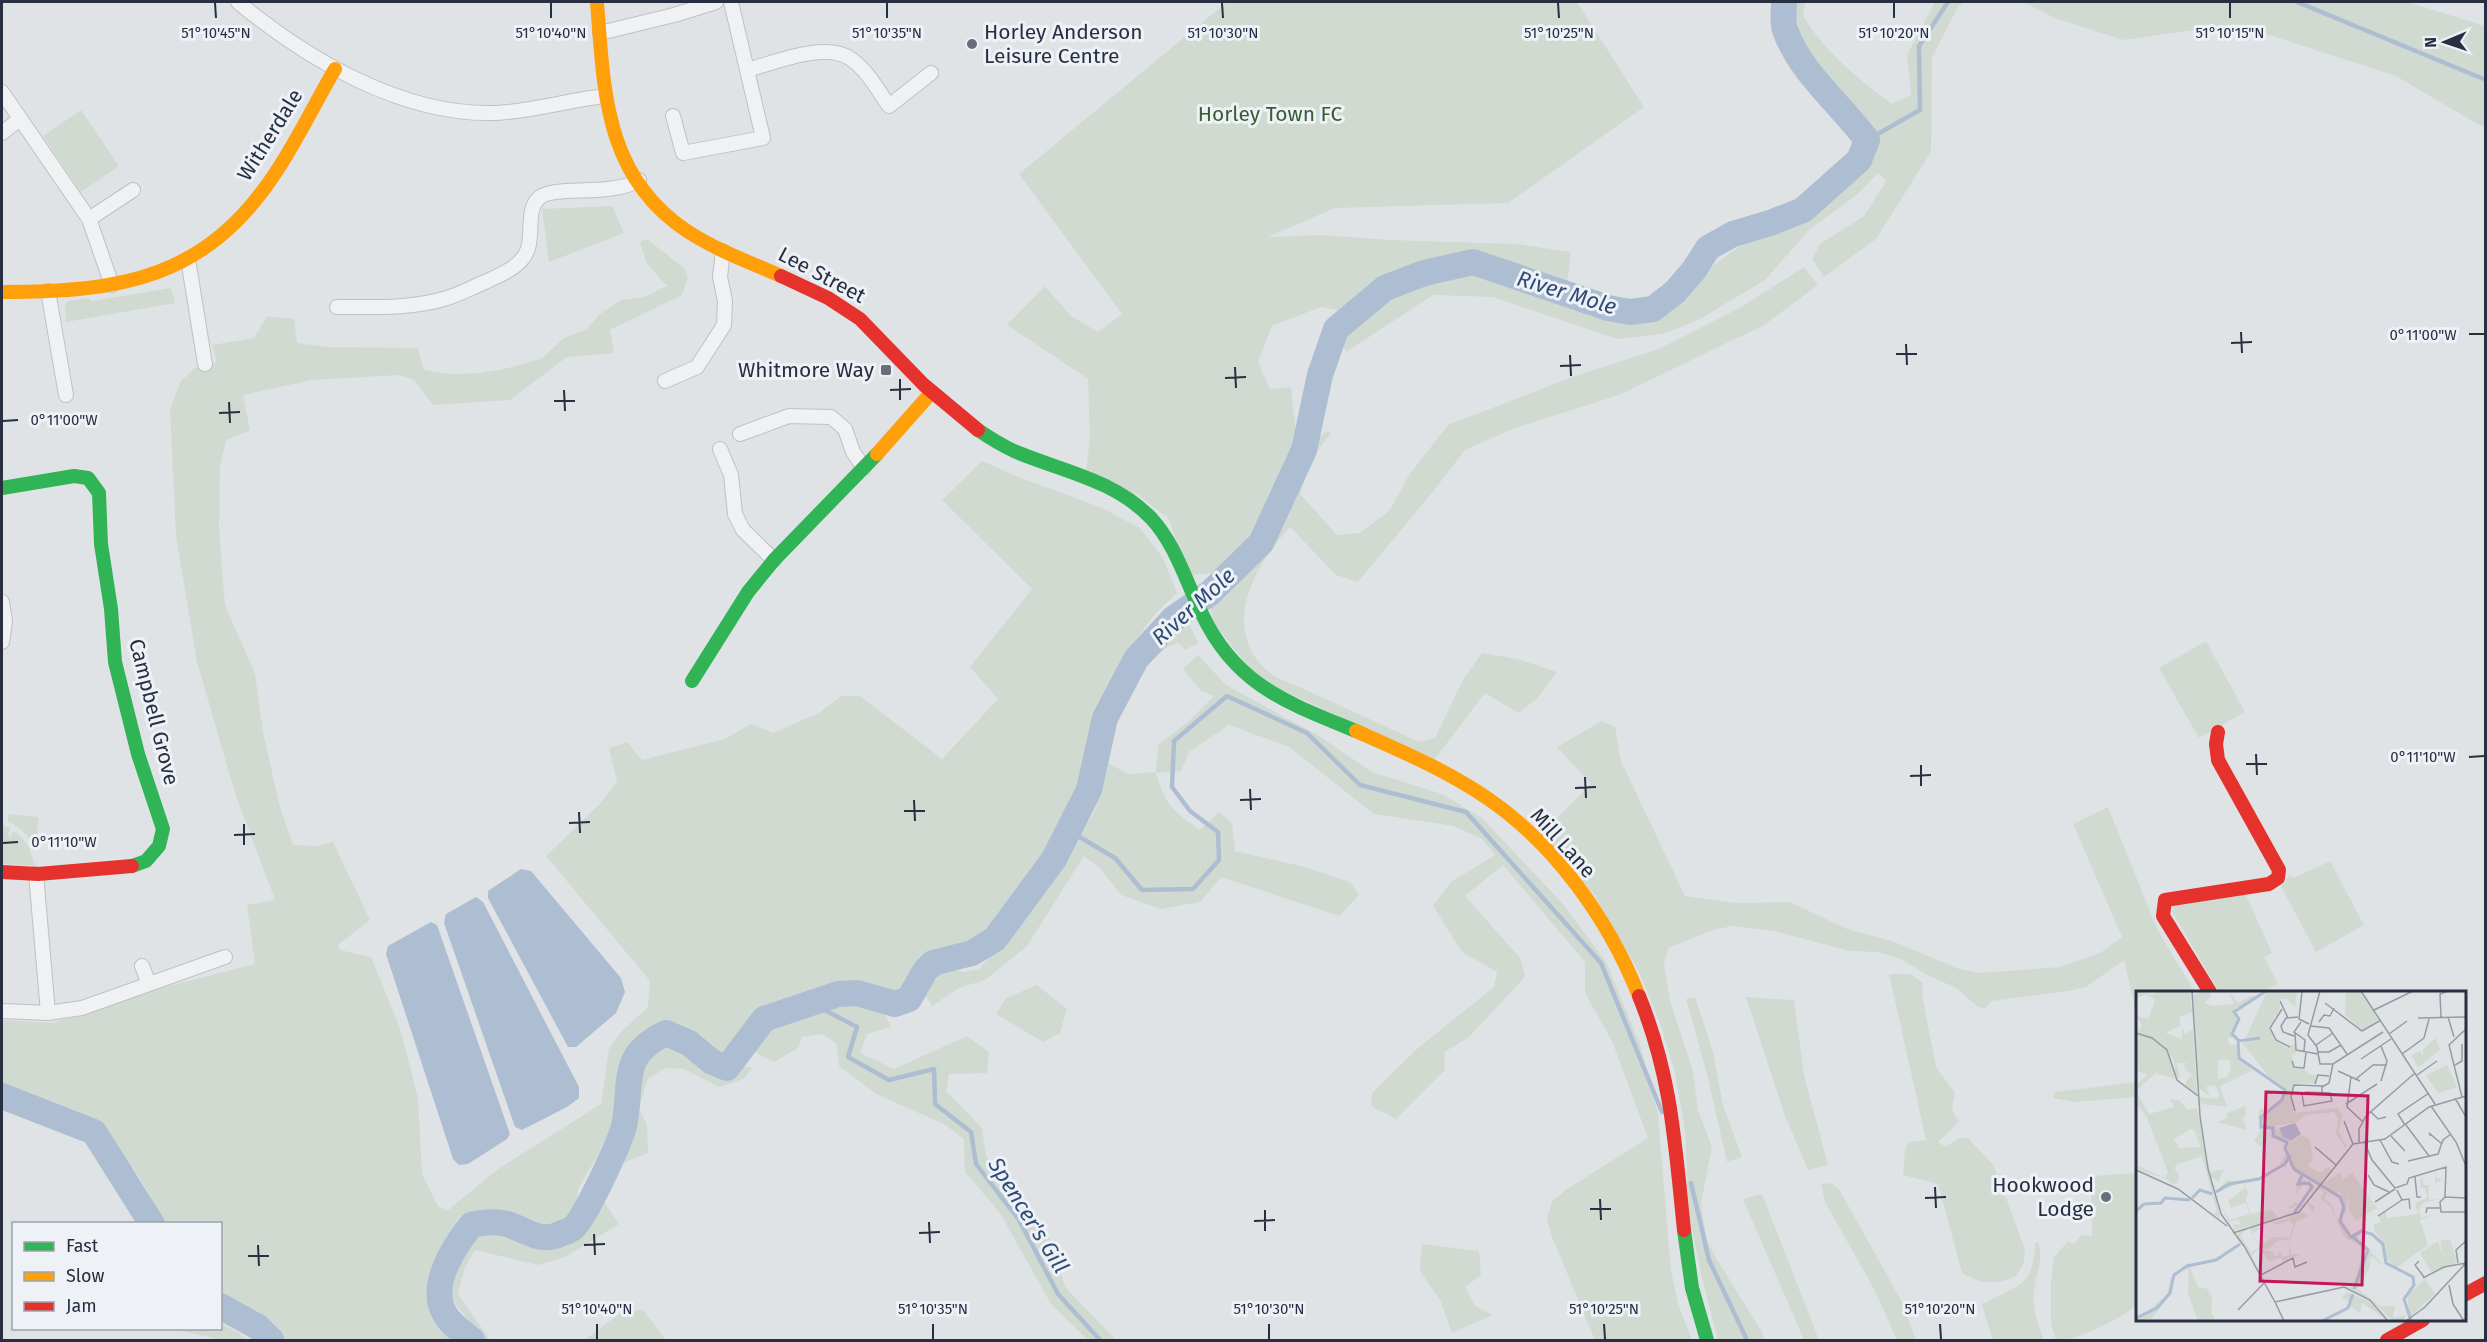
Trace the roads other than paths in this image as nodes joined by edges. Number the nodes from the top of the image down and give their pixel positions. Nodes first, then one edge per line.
1 (237, 2) edge
2 (597, 2) edge
3 (716, 2) edge
4 (730, 2) edge
5 (600, 33) junction
6 (335, 69) junction
7 (747, 70) junction
8 (931, 73) dead end
9 (2, 92) edge
10 (605, 96) junction
11 (673, 116) dead end
12 (20, 119) junction
13 (2, 133) edge
14 (639, 180) junction
15 (132, 190) dead end
16 (89, 219) junction
17 (723, 251) junction
18 (188, 259) junction
19 (112, 285) junction
20 (4, 289) edge
21 (48, 291) junction
22 (337, 307) dead end
23 (205, 364) dead end
24 (665, 381) dead end
25 (931, 393) junction
26 (66, 395) dead end
27 (740, 434) dead end
28 (720, 449) dead end
29 (864, 468) junction
30 (2, 488) edge
31 (1164, 534) joint
32 (774, 560) junction
33 (2, 609) edge
34 (2, 642) edge
35 (692, 681) dead end
36 (2218, 732) dead end
37 (2, 872) edge
38 (36, 874) junction
39 (225, 957) dead end
40 (142, 966) dead end
41 (149, 984) junction
42 (2210, 991) edge
43 (2, 1011) edge
44 (48, 1013) junction
45 (2486, 1283) edge
46 (2466, 1294) edge
47 (2407, 1323) edge
48 (1707, 1341) edge
49 (2387, 1341) edge

1 - 6 street
2 - 5 street, Lee Street
3 - 5 street
4 - 7 street
5 - 10 street, Lee Street
6 - 10 street
6 - 18 street, Witherdale
7 - 8 street
7 - 11 street
9 - 12 street
10 - 14 street, Lee Street
12 - 13 street
12 - 16 street
14 - 17 street, Lee Street
14 - 22 street
15 - 16 street
16 - 19 street
17 - 24 street
17 - 25 street, Lee Street
18 - 19 street, Witherdale
18 - 23 street
19 - 21 street, Witherdale
20 - 21 street, Witherdale
21 - 26 street
25 - 29 street
25 - 31 street, Lee Street
27 - 29 street
28 - 32 street
29 - 32 street
30 - 38 street, Campbell Grove
31 - 48 street, Mill Lane
32 - 35 street
33 - 34 street
36 - 42 street
37 - 38 street, Campbell Grove
38 - 44 street
39 - 41 street
40 - 41 street
41 - 44 street
43 - 44 street
45 - 46 street
47 - 49 street

